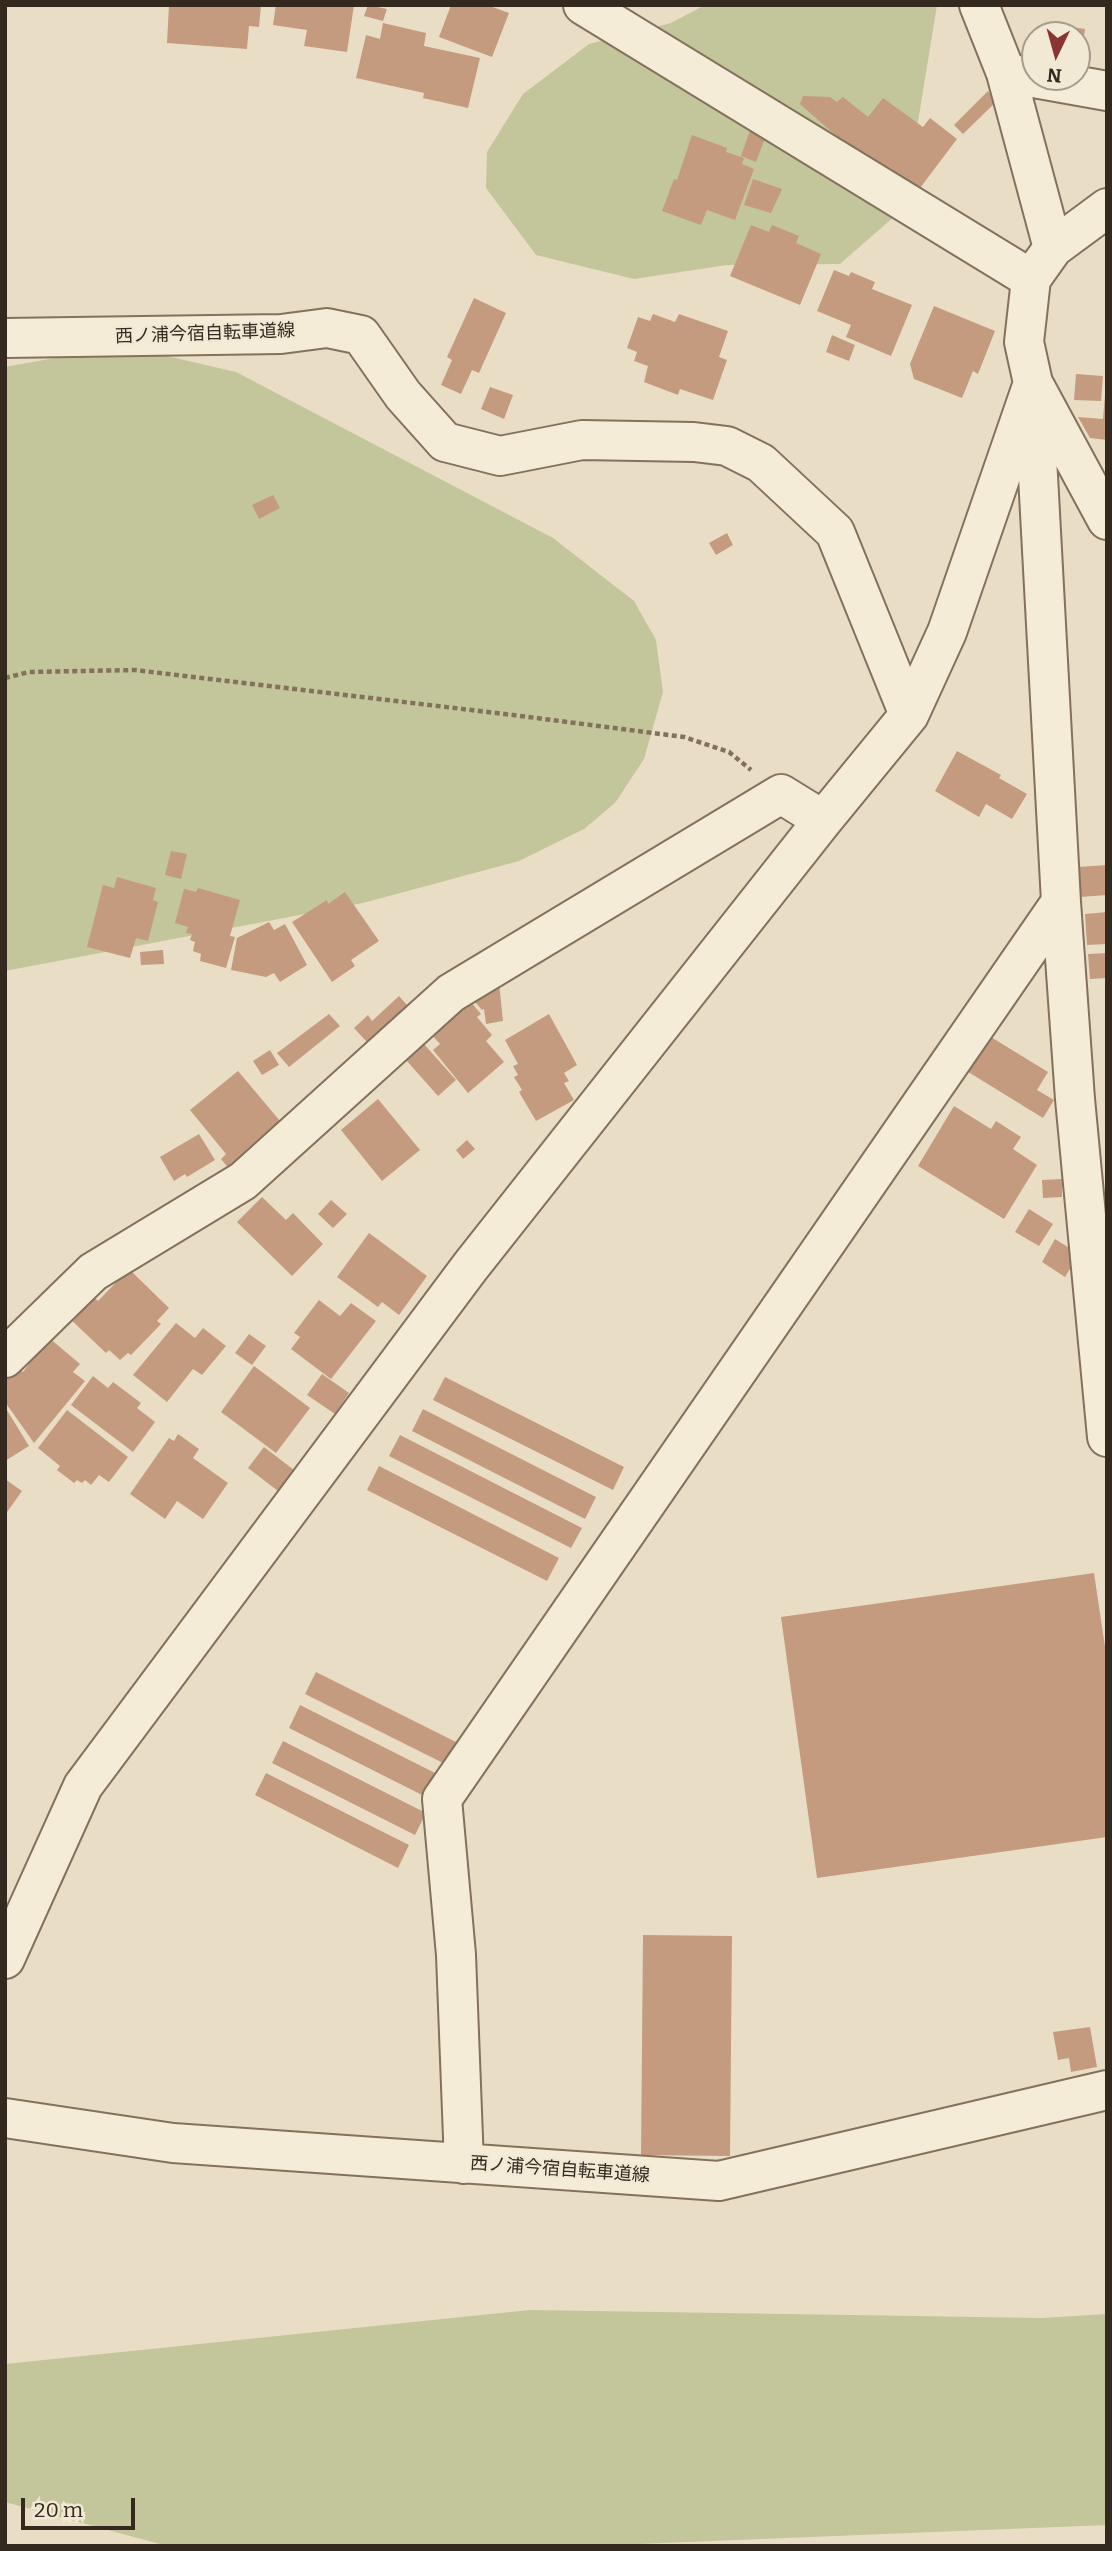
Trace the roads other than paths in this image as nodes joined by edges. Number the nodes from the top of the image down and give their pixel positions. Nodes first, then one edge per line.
1 (583, 5) edge
2 (979, 5) edge
3 (1006, 73) junction
4 (1107, 91) edge
5 (1107, 208) edge
6 (1053, 248) junction
7 (1031, 279) junction
8 (5, 338) edge
9 (1033, 383) junction
10 (1107, 520) edge
11 (909, 715) junction
12 (823, 820) junction
13 (1061, 902) junction
14 (5, 1357) edge
15 (1107, 1437) edge
16 (5, 1959) edge
17 (1107, 2090) edge
18 (5, 2118) edge
19 (464, 2164) junction

1 - 7 street
2 - 3 street
3 - 4 street
3 - 6 street
5 - 6 street
6 - 7 street
7 - 9 street
8 - 11 street, 西ノ浦今宿自転車道線
9 - 10 street
9 - 11 street
9 - 13 street
11 - 12 street
12 - 14 street
12 - 16 street
13 - 15 street
13 - 19 street
17 - 19 street, 西ノ浦今宿自転車道線
18 - 19 street, 西ノ浦今宿自転車道線

